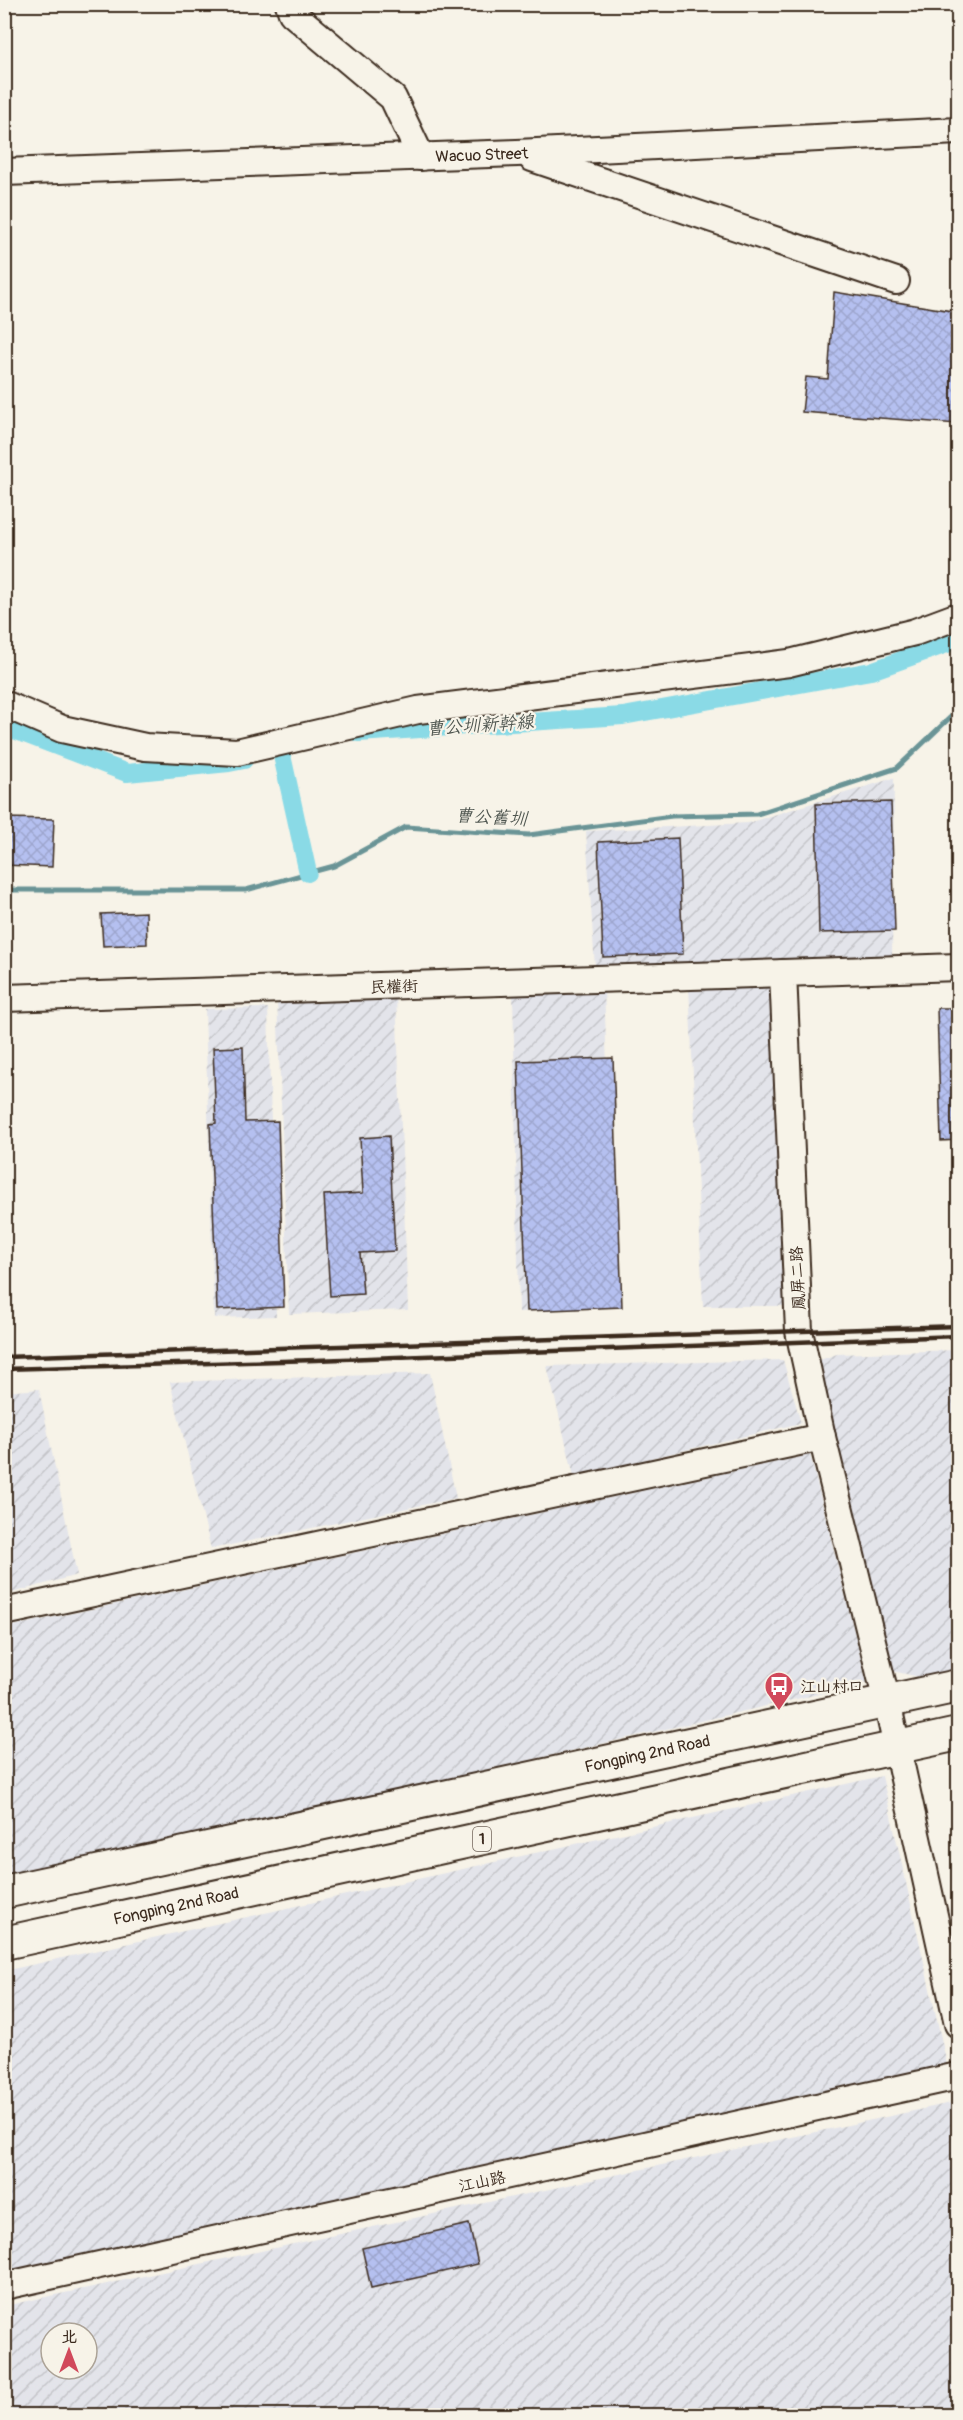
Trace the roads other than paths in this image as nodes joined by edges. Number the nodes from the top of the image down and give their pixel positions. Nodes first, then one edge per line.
1 (289, 4) edge
2 (958, 131) edge
3 (518, 153) junction
4 (421, 157) junction
5 (4, 172) edge
6 (896, 281) dead end
7 (958, 616) edge
8 (4, 704) edge
9 (958, 967) edge
10 (783, 973) junction
11 (4, 998) edge
12 (822, 1437) junction
13 (4, 1612) edge
14 (958, 1686) edge
15 (887, 1702) junction
16 (958, 1734) edge
17 (896, 1749) junction
18 (338, 1820) junction
19 (348, 1868) junction
20 (4, 1892) edge
21 (4, 1943) edge
22 (958, 2024) edge
23 (958, 2076) edge
24 (4, 2286) edge

1 - 4 street
2 - 3 street, Wacuo Street
3 - 4 street, Wacuo Street
3 - 6 street
4 - 5 street, Wacuo Street
7 - 8 street
9 - 10 street
10 - 11 street, 民權街
10 - 12 street, 鳳屏二路
12 - 13 street
12 - 15 street, 鳳屏二路
14 - 15 main road, Fongping 2nd Road
15 - 17 street, 鳳屏二路
15 - 18 main road, Fongping 2nd Road
16 - 17 main road, Fongping 2nd Road / 1
17 - 19 main road, Fongping 2nd Road / 1
17 - 22 street, 鳳屏二路
18 - 19 main road
18 - 20 main road, Fongping 2nd Road
19 - 21 main road, Fongping 2nd Road / 1
23 - 24 street, 江山路

